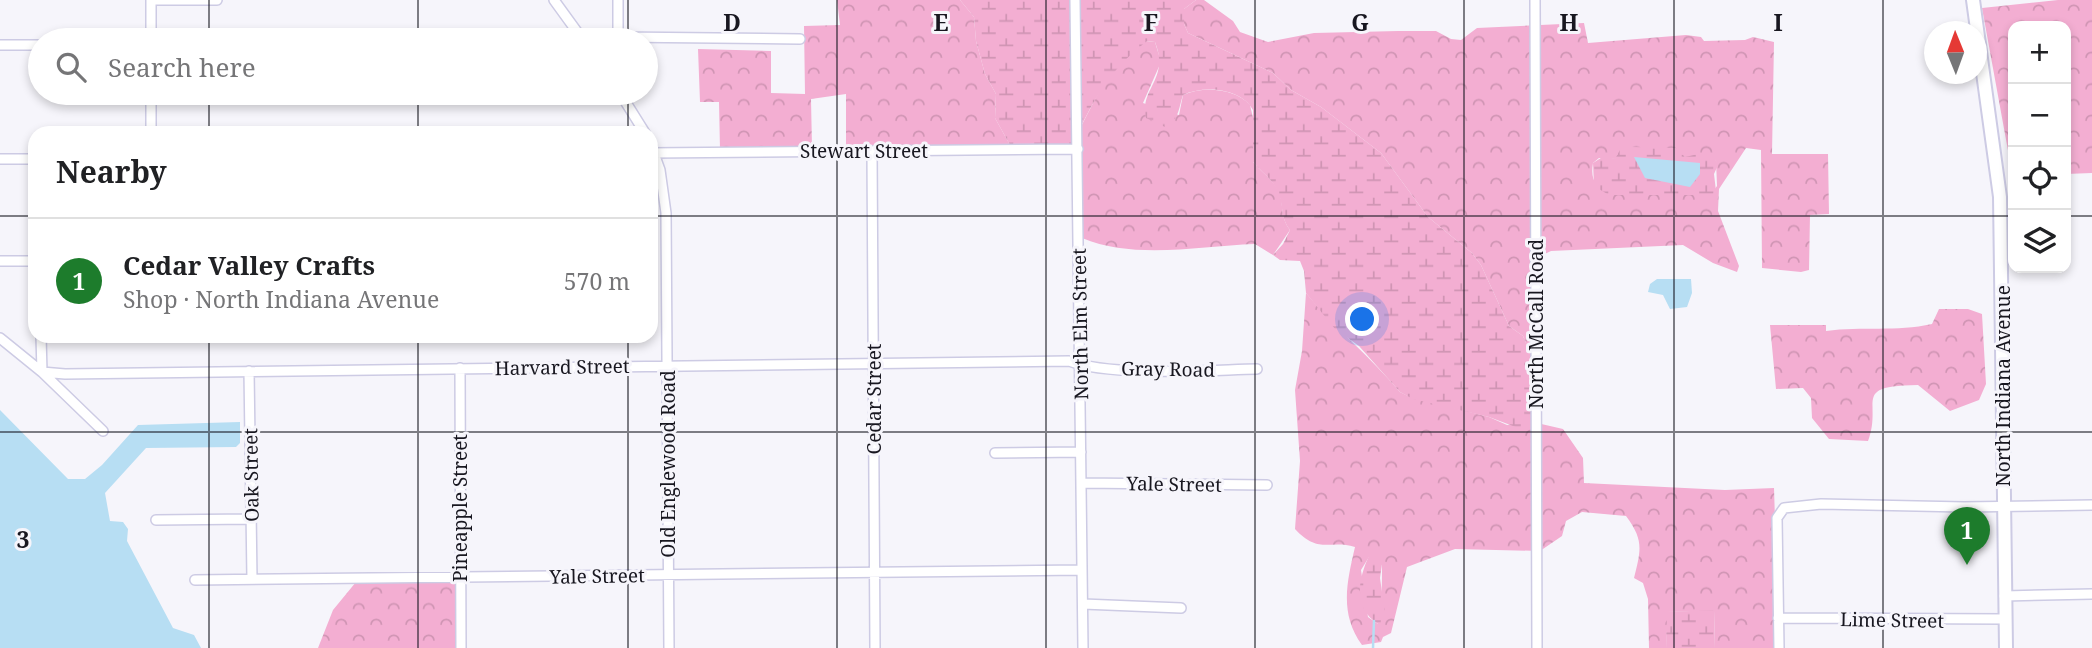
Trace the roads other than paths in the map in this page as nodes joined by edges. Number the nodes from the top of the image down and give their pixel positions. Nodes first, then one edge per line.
1 (151, 0) edge
2 (217, 0) edge
3 (554, 0) edge
4 (618, 0) edge
5 (1075, 0) edge
6 (1535, 0) edge
7 (1973, 0) edge
8 (151, 28) edge
9 (574, 28) edge
10 (618, 28) edge
11 (658, 39) edge
12 (800, 39) dead end
13 (0, 45) edge
14 (28, 45) edge
15 (151, 105) edge
16 (628, 105) edge
17 (151, 126) edge
18 (641, 126) edge
19 (1078, 149) junction
20 (658, 151) edge
21 (872, 151) junction
22 (0, 159) edge
23 (28, 159) edge
24 (658, 178) edge
25 (0, 261) edge
26 (28, 261) edge
27 (0, 338) edge
28 (41, 343) edge
29 (874, 364) junction
30 (1080, 365) junction
31 (667, 367) junction
32 (460, 368) junction
33 (1257, 369) dead end
34 (249, 371) junction
35 (42, 372) junction
36 (103, 431) dead end
37 (1081, 452) junction
38 (995, 453) dead end
39 (1081, 483) junction
40 (1267, 485) dead end
41 (2092, 505) edge
42 (2004, 506) junction
43 (251, 519) junction
44 (156, 520) dead end
45 (1082, 570) junction
46 (875, 572) junction
47 (669, 574) junction
48 (460, 577) junction
49 (252, 579) junction
50 (195, 580) dead end
51 (2092, 594) edge
52 (2004, 596) junction
53 (1083, 604) junction
54 (1181, 608) dead end
55 (1778, 618) junction
56 (2006, 620) junction
57 (461, 648) edge
58 (669, 648) edge
59 (876, 648) edge
60 (1083, 648) edge
61 (1537, 648) edge
62 (1779, 648) edge
63 (2006, 648) edge

1 - 2 street
1 - 8 street
3 - 9 street
4 - 10 street
5 - 19 street, North Elm Street
6 - 61 street, North McCall Road
7 - 42 main road, North Indiana Avenue
11 - 12 street
13 - 14 street
15 - 17 street
16 - 18 street
19 - 21 street, Stewart Street
19 - 30 street, North Elm Street
20 - 21 street, Stewart Street
21 - 29 street, Cedar Street
22 - 23 street
24 - 31 street, Old Englewood Road
25 - 26 street
27 - 35 street
28 - 35 street
29 - 30 street, Harvard Street
29 - 31 street, Harvard Street
29 - 46 street, Cedar Street
30 - 33 street, Gray Road
30 - 37 street, North Elm Street
31 - 32 street, Harvard Street
31 - 47 street, Old Englewood Road
32 - 34 street, Harvard Street
32 - 48 street, Pineapple Street
34 - 35 street, Harvard Street
34 - 43 street, Oak Street
35 - 36 street
37 - 38 street
37 - 39 street, North Elm Street
39 - 40 street, Yale Street
39 - 45 street, North Elm Street
41 - 42 street
42 - 52 main road, North Indiana Avenue
42 - 55 street
43 - 44 street
43 - 49 street, Oak Street
45 - 46 street, Yale Street
45 - 53 street, North Elm Street
46 - 47 street, Yale Street
46 - 59 street, Cedar Street
47 - 48 street, Yale Street
47 - 58 street, Old Englewood Road
48 - 49 street, Yale Street
48 - 57 street, Pineapple Street
49 - 50 street, Yale Street
51 - 52 street
52 - 56 main road, North Indiana Avenue
53 - 54 street
53 - 60 street, North Elm Street
55 - 56 street, Lime Street
55 - 62 street
56 - 63 main road, North Indiana Avenue

